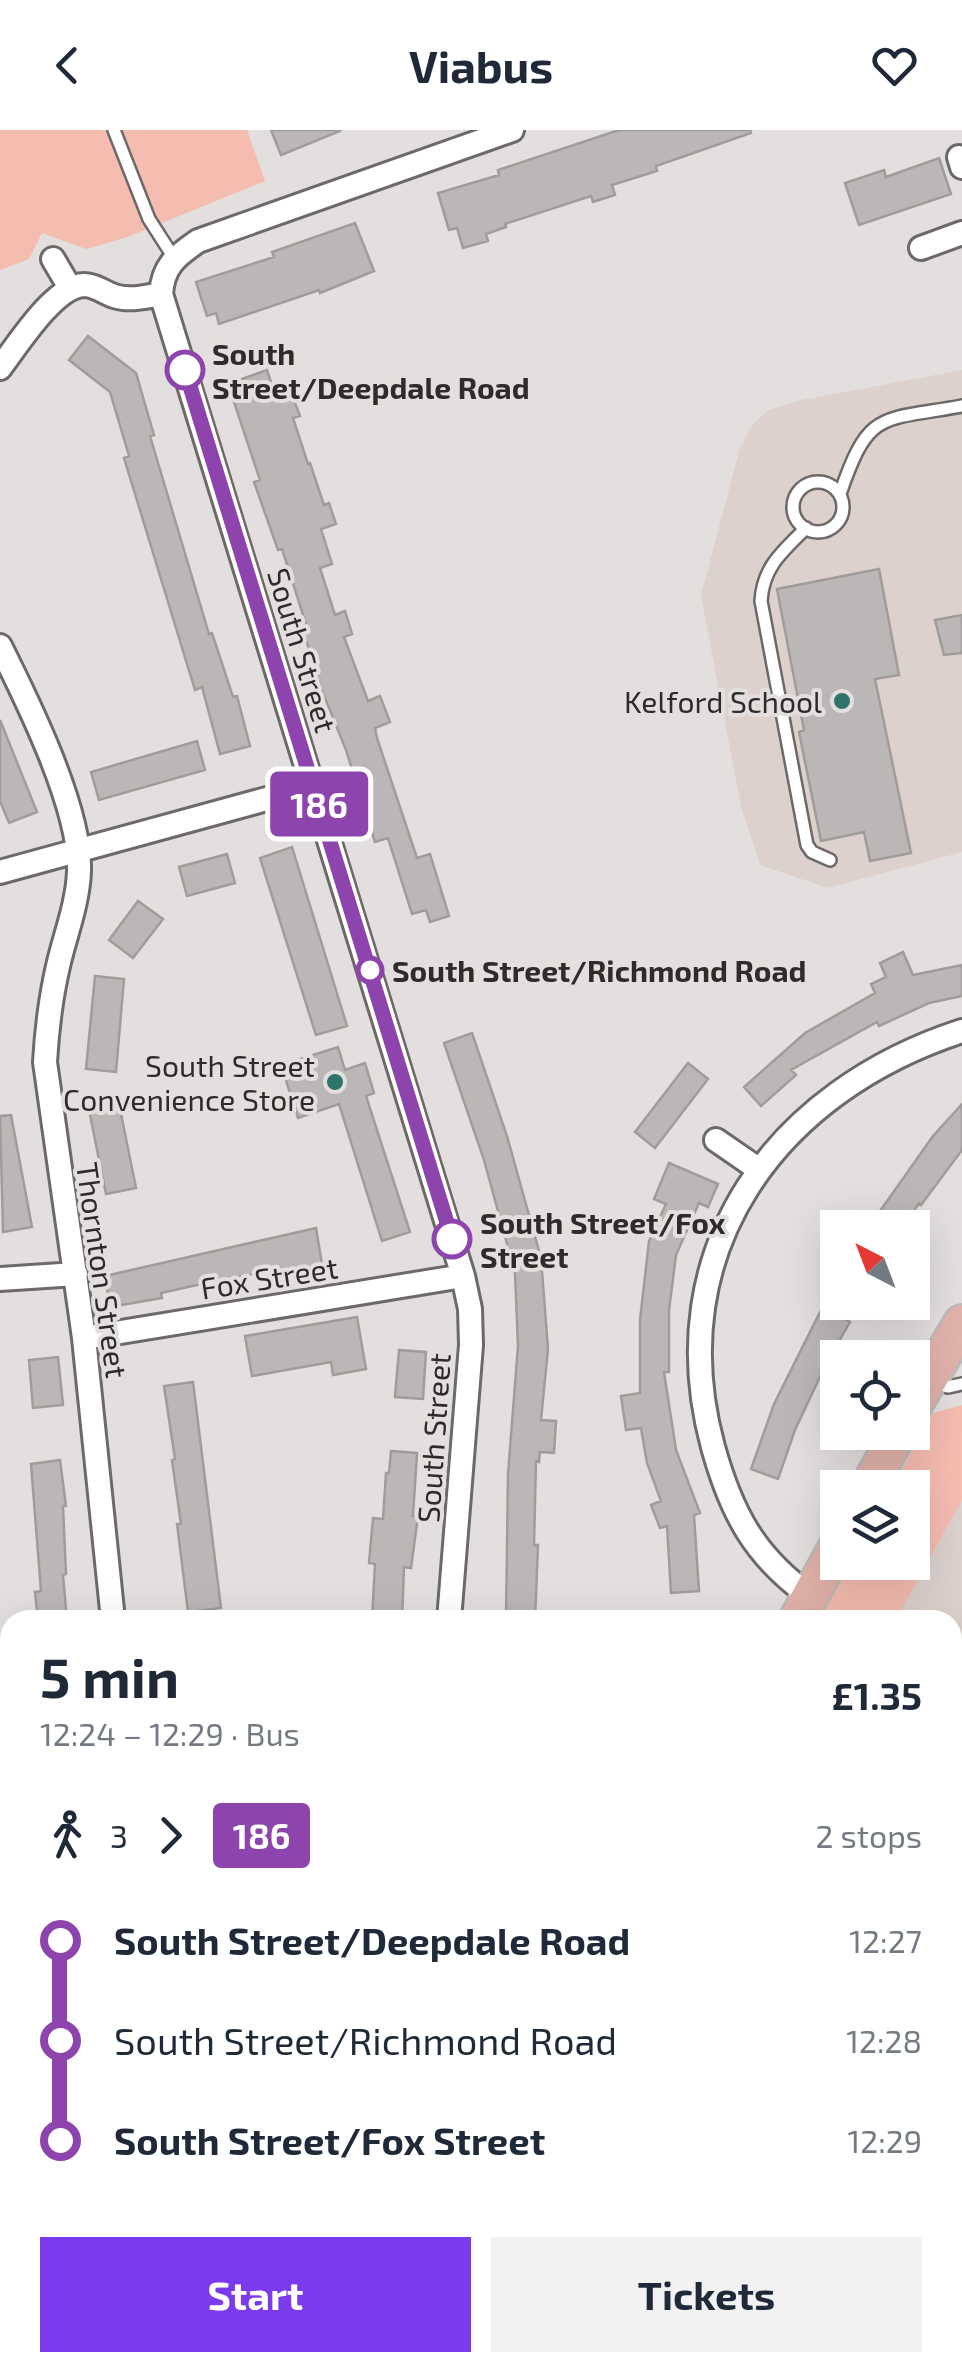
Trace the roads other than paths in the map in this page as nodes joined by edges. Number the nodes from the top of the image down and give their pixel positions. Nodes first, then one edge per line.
1 (114, 130) edge
2 (512, 130) edge
3 (962, 232) edge
4 (920, 248) dead end
5 (174, 258) junction
6 (53, 259) dead end
7 (70, 288) junction
8 (161, 294) junction
9 (0, 368) edge
10 (962, 406) edge
11 (840, 494) junction
12 (806, 528) junction
13 (0, 646) edge
14 (314, 786) junction
15 (78, 848) junction
16 (830, 860) dead end
17 (0, 872) edge
18 (962, 1031) edge
19 (716, 1140) dead end
20 (758, 1169) junction
21 (76, 1274) junction
22 (464, 1276) junction
23 (0, 1278) edge
24 (962, 1323) edge
25 (84, 1338) junction
26 (934, 1391) edge
27 (820, 1578) edge
28 (804, 1608) edge
29 (113, 1610) edge
30 (450, 1610) edge

1 - 5 lane
2 - 5 street
3 - 4 street
5 - 8 street
6 - 7 street
7 - 8 street
7 - 9 street
8 - 14 street, South Street
10 - 11 lane
11 - 12 lane
11 - 12 lane
12 - 16 lane
13 - 15 street, Thornton Street
14 - 15 street
14 - 22 street, South Street
15 - 17 street
15 - 21 street, Thornton Street
18 - 20 street
19 - 20 street
20 - 28 street
21 - 23 street
21 - 25 street, Thornton Street
22 - 25 street, Fox Street
22 - 30 street, South Street
24 - 26 main road
25 - 29 street, Thornton Street
27 - 28 main road

